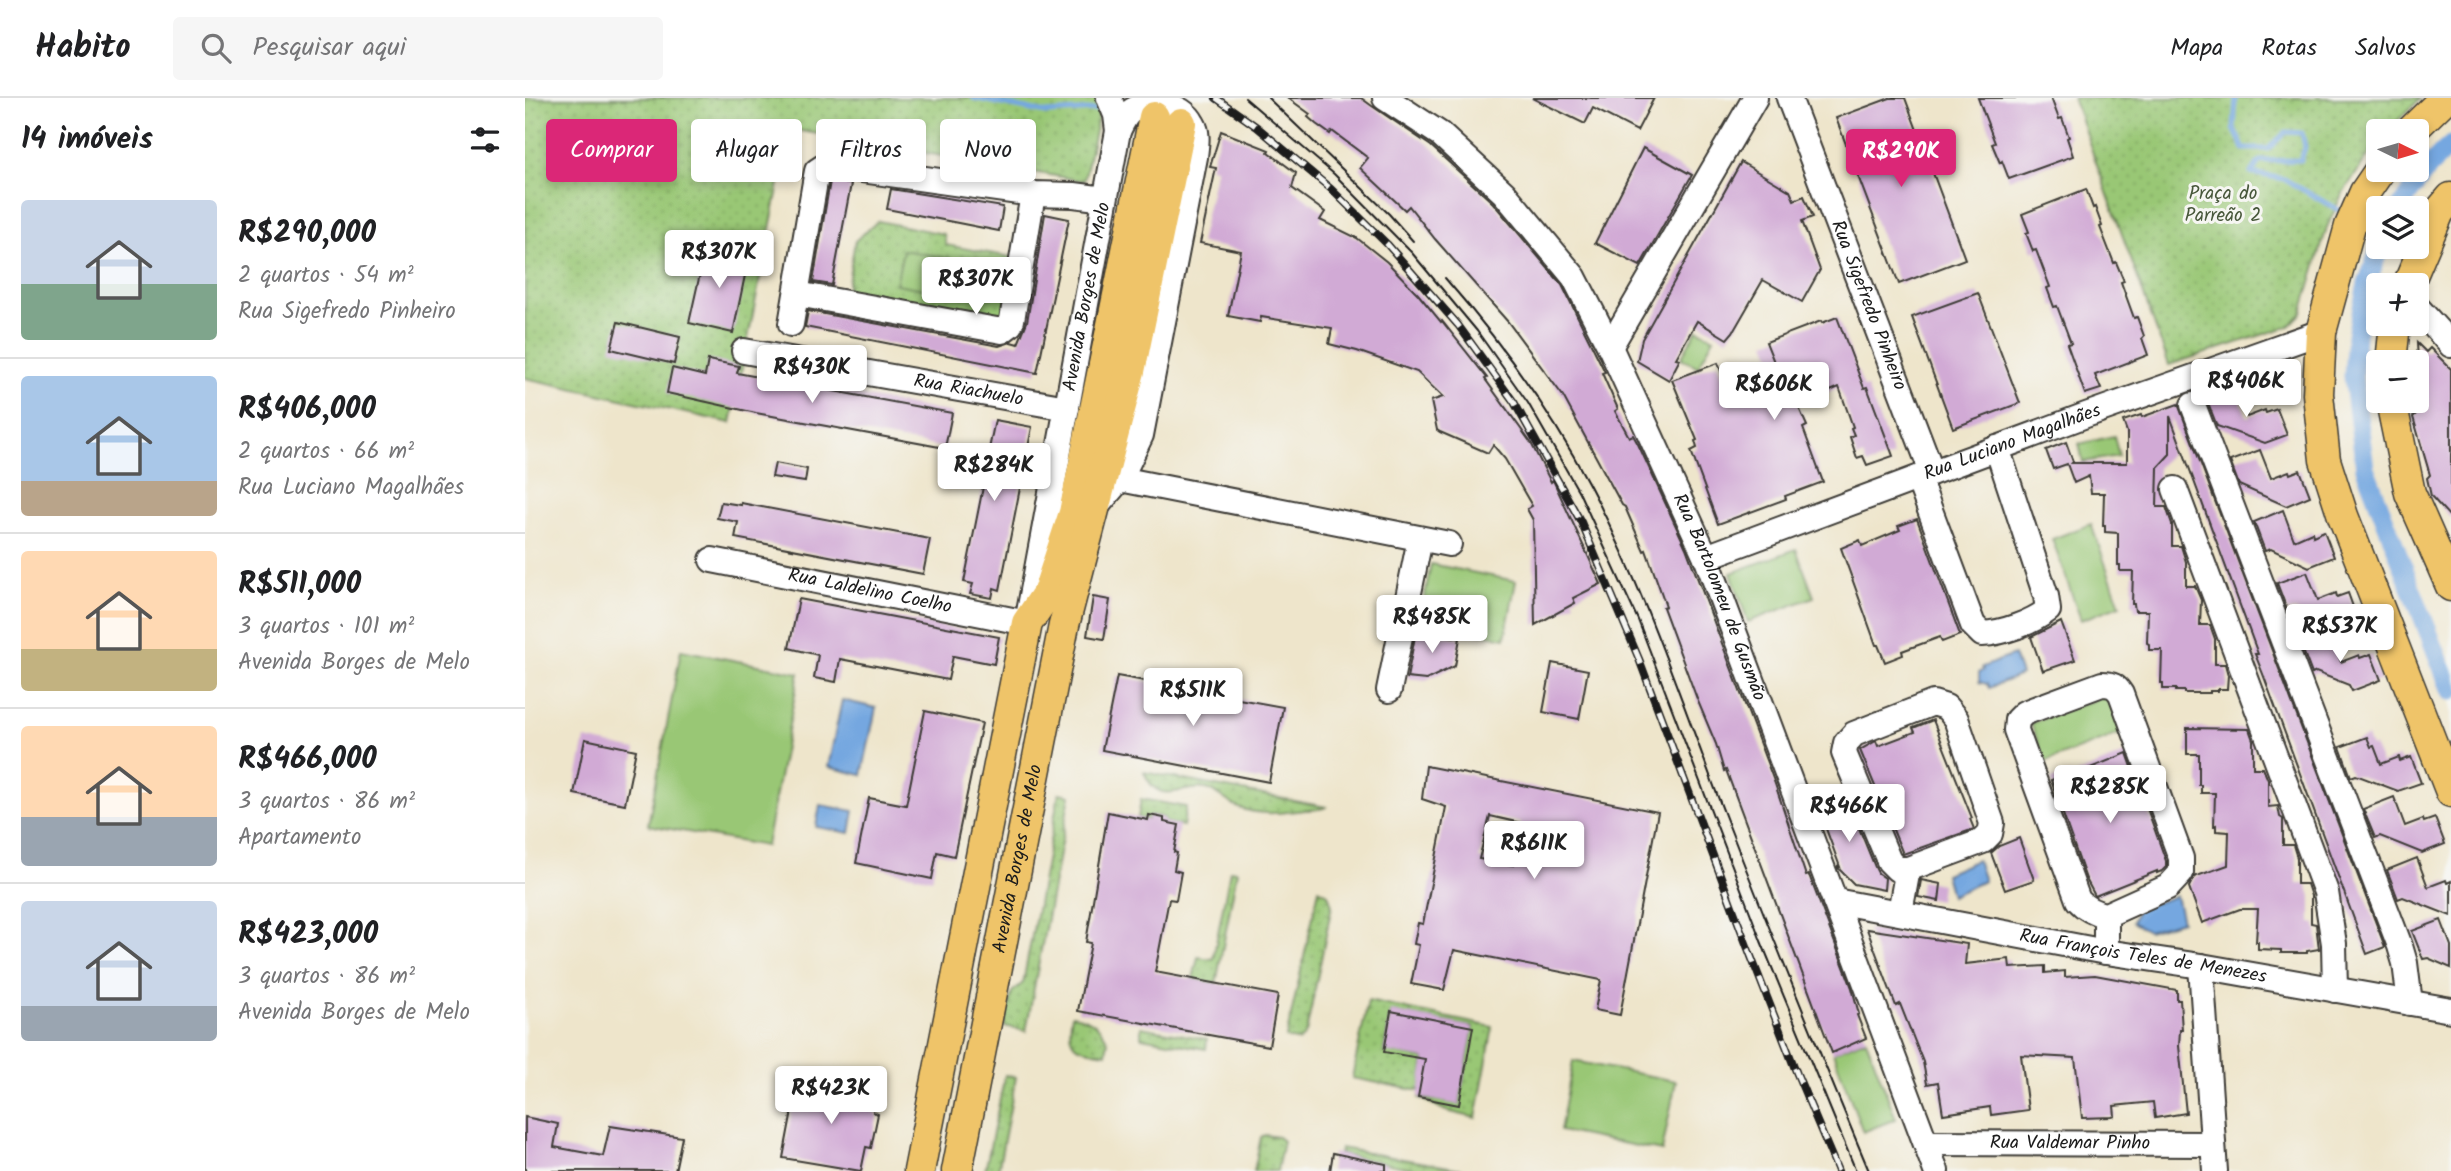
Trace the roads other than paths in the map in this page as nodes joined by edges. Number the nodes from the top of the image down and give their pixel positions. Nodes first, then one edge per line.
1 (1109, 98) edge
2 (1385, 98) edge
3 (1755, 98) edge
4 (1789, 98) edge
5 (2445, 98) edge
6 (1164, 110) edge
7 (2423, 119) edge
8 (1118, 131) junction
9 (2372, 182) edge
10 (1033, 194) junction
11 (2451, 198) edge
12 (1105, 200) junction
13 (2413, 273) edge
14 (797, 294) junction
15 (2429, 320) edge
16 (791, 324) dead end
17 (2321, 332) junction
18 (2451, 345) edge
19 (1611, 347) junction
20 (744, 351) dead end
21 (2193, 405) dead end
22 (1067, 408) junction
23 (2394, 413) edge
24 (1997, 449) junction
25 (1925, 475) junction
26 (1120, 479) junction
27 (2175, 489) dead end
28 (1097, 506) junction
29 (1420, 539) junction
30 (1449, 544) dead end
31 (1706, 557) junction
32 (712, 560) dead end
33 (2451, 586) edge
34 (1027, 623) junction
35 (1389, 690) dead end
36 (2451, 792) edge
37 (987, 824) junction
38 (1908, 869) junction
39 (1011, 895) junction
40 (1835, 901) junction
41 (1901, 912) junction
42 (2106, 915) junction
43 (969, 919) junction
44 (2106, 952) junction
45 (2201, 966) junction
46 (2335, 990) junction
47 (990, 1000) junction
48 (2410, 1003) junction
49 (2451, 1010) edge
50 (946, 1035) junction
51 (982, 1042) junction
52 (1926, 1143) junction
53 (2213, 1144) junction
54 (919, 1171) edge
55 (957, 1171) edge
56 (1936, 1171) edge
57 (2215, 1171) edge

1 - 8 street
2 - 19 street, Rua Bartolomeu de Gusmão
3 - 19 street
4 - 25 street, Rua Sigefredo Pinheiro
5 - 7 main road
6 - 8 street
6 - 26 street, Avenida Borges de Melo
6 - 28 main road, Avenida Borges de Melo
6 - 34 main road, Avenida Borges de Melo
8 - 12 street, Avenida Borges de Melo
9 - 17 main road
10 - 12 street
10 - 14 street
10 - 14 street
11 - 13 main road
12 - 22 street, Avenida Borges de Melo
14 - 16 street
15 - 18 street
17 - 24 street, Rua Luciano Magalhães
17 - 36 main road
19 - 31 street, Rua Bartolomeu de Gusmão
20 - 22 street, Rua Riachuelo
21 - 48 street
22 - 34 street, Avenida Borges de Melo
23 - 33 main road
24 - 25 street, Rua Luciano Magalhães
24 - 25 street, Rua Sigefredo Pinheiro
25 - 31 street, Rua Luciano Magalhães
26 - 28 street, Avenida Borges de Melo
26 - 29 street
27 - 46 street
28 - 39 main road, Avenida Borges de Melo
29 - 30 street
29 - 35 street
31 - 40 street, Rua Bartolomeu de Gusmão
32 - 34 street, Rua Laldelino Coelho
34 - 37 main road, Avenida Borges de Melo
37 - 39 main road
37 - 43 main road, Avenida Borges de Melo
38 - 38 street
38 - 41 street
39 - 47 main road, Avenida Borges de Melo
40 - 41 street, Rua François Teles de Menezes
40 - 52 street, Rua Bartolomeu de Gusmão
41 - 44 street, Rua François Teles de Menezes
42 - 42 street
42 - 44 street
43 - 47 main road
43 - 50 main road, Avenida Borges de Melo
44 - 45 street, Rua François Teles de Menezes
45 - 46 street, Rua François Teles de Menezes
45 - 53 street
46 - 48 street, Rua François Teles de Menezes
47 - 51 main road, Avenida Borges de Melo
48 - 49 street, Rua François Teles de Menezes
50 - 51 street
50 - 54 main road, Avenida Borges de Melo
51 - 55 main road, Avenida Borges de Melo
52 - 53 street, Rua Valdemar Pinho
52 - 56 street, Rua Bartolomeu de Gusmão
53 - 57 street

